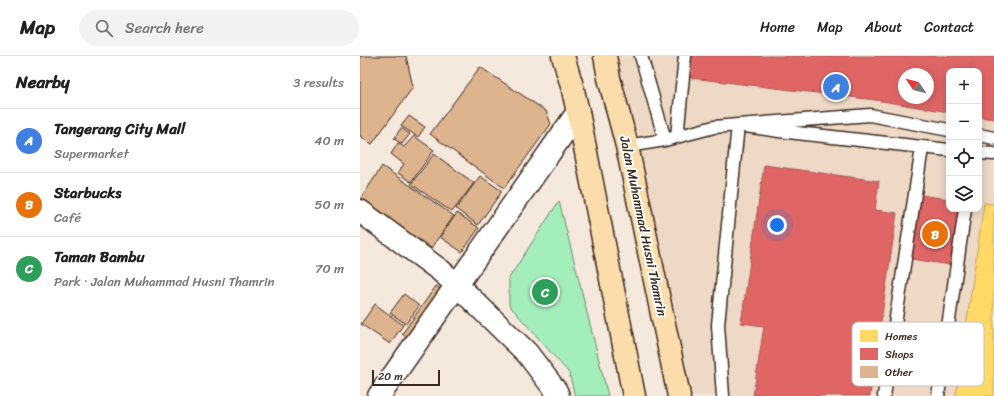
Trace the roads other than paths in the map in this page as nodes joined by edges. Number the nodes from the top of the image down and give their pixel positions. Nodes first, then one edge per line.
1 (563, 56) edge
2 (605, 56) edge
3 (641, 56) edge
4 (685, 56) edge
5 (578, 112) junction
6 (738, 125) junction
7 (946, 129) edge
8 (982, 136) edge
9 (994, 138) edge
10 (671, 139) junction
11 (627, 146) junction
12 (922, 148) junction
13 (946, 150) edge
14 (982, 153) edge
15 (994, 154) edge
16 (360, 211) edge
17 (965, 212) edge
18 (457, 285) junction
19 (895, 322) edge
20 (949, 322) edge
21 (886, 386) edge
22 (939, 386) edge
23 (378, 396) edge
24 (558, 396) edge
25 (634, 396) edge
26 (679, 396) edge
27 (723, 396) edge
28 (884, 396) edge
29 (938, 396) edge

1 - 5 main road
2 - 11 main road, Jalan Muhammad Husni Thamrin
3 - 10 lane
4 - 10 lane
5 - 18 street
5 - 25 main road
6 - 7 lane
6 - 10 lane
6 - 12 lane
6 - 27 lane
8 - 9 lane
10 - 11 lane
11 - 26 main road, Jalan Muhammad Husni Thamrin
12 - 13 lane
12 - 19 lane
14 - 15 lane
16 - 18 street
17 - 20 lane
18 - 23 street
18 - 24 street
21 - 28 lane
22 - 29 lane

